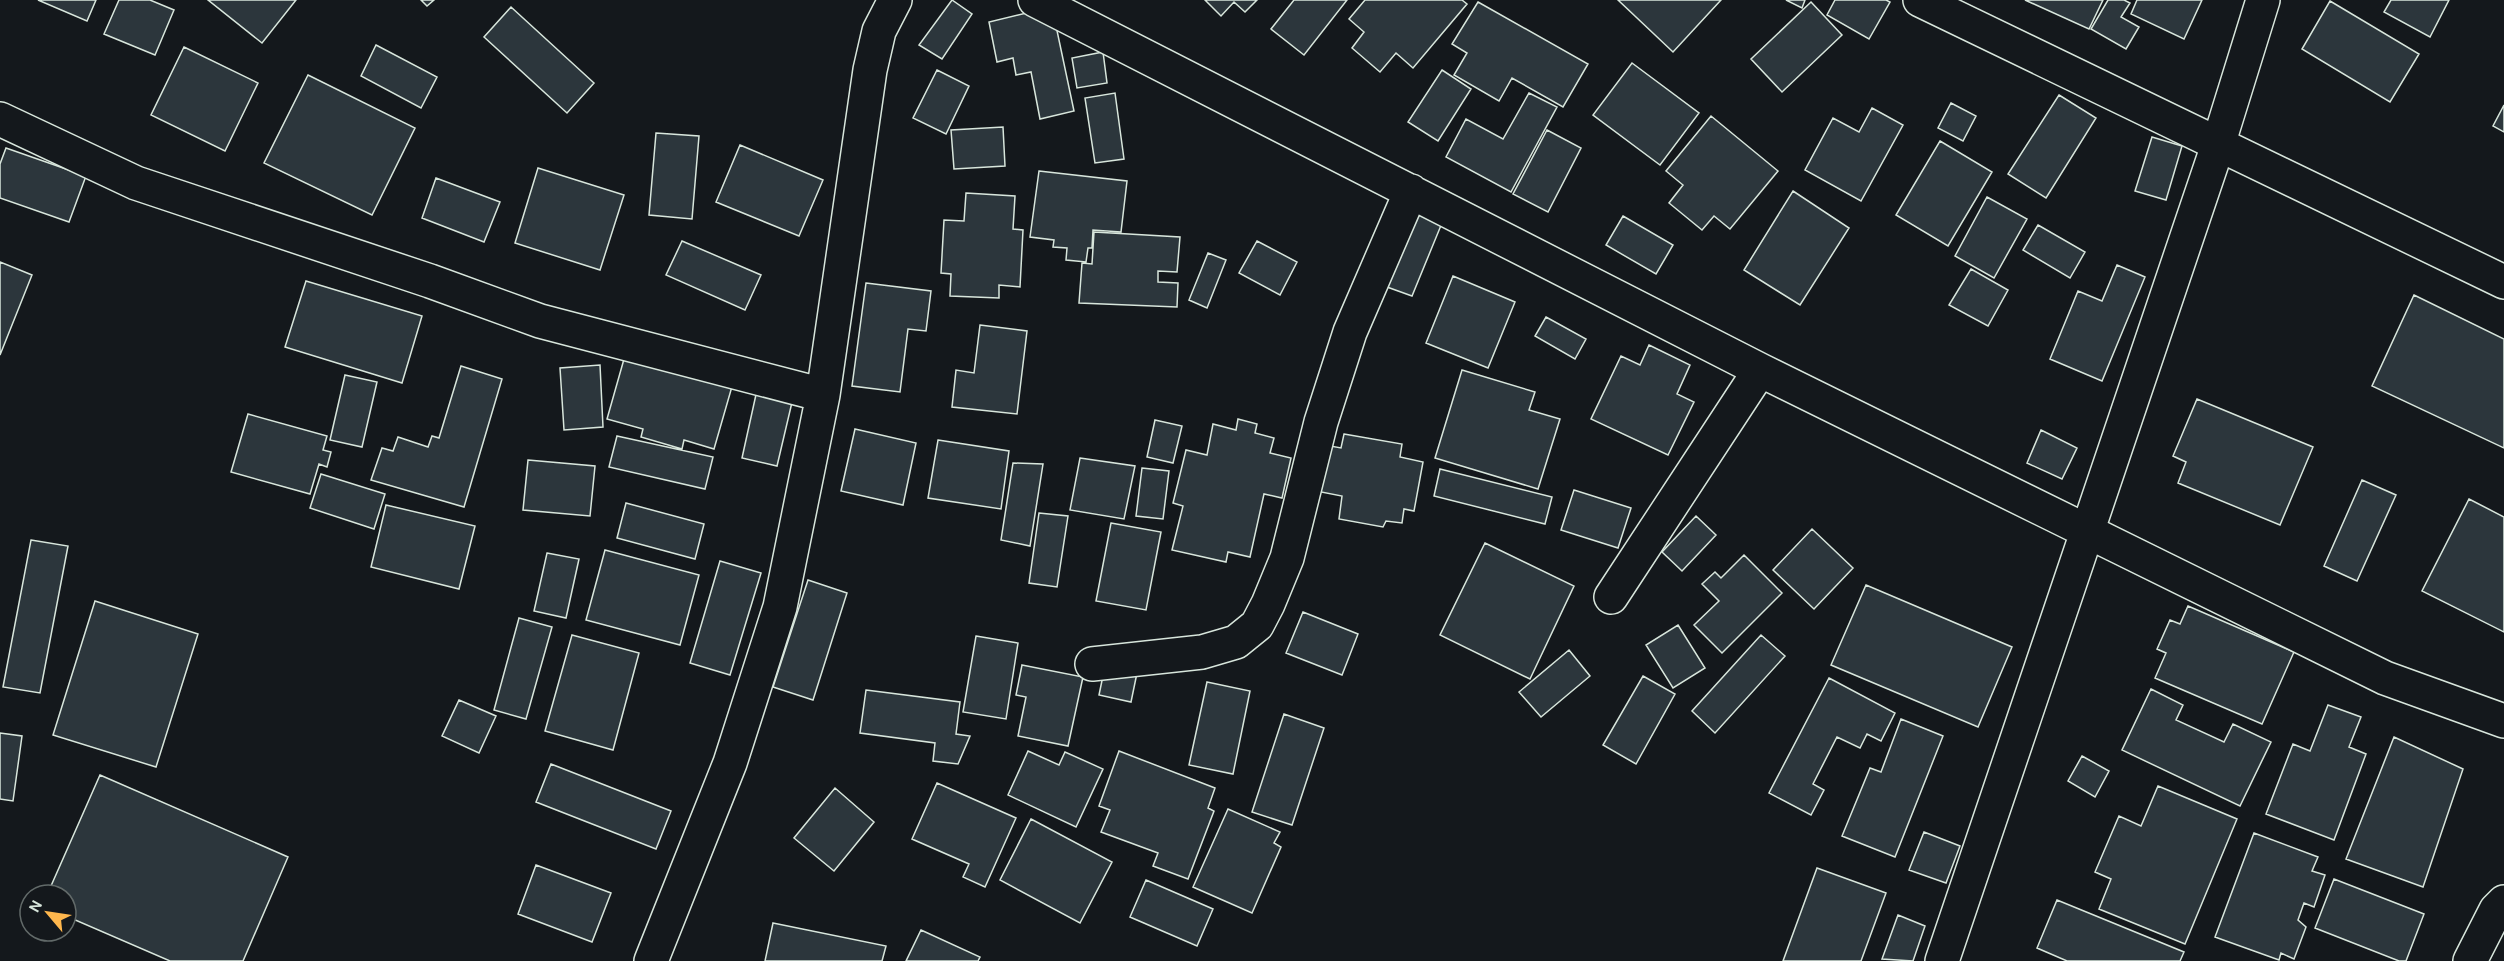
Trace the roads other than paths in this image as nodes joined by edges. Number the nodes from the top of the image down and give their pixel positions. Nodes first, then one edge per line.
1 (1035, 0) edge
2 (1920, 0) edge
3 (2263, 0) edge
4 (892, 1) edge
5 (0, 119) edge
6 (2218, 145) junction
7 (1411, 192) junction
8 (2504, 282) edge
9 (1760, 370) junction
10 (823, 395) junction
11 (2087, 530) junction
12 (1611, 597) dead end
13 (1092, 664) dead end
14 (2504, 721) edge
15 (2504, 902) edge
16 (651, 961) edge
17 (1942, 961) edge
18 (2470, 961) edge

1 - 7 street
2 - 6 street
3 - 6 street
4 - 10 street
5 - 10 street
6 - 8 street
6 - 11 street
7 - 9 street
7 - 13 street
9 - 11 street
9 - 12 street
10 - 16 street
11 - 14 street
11 - 17 street
15 - 18 street

